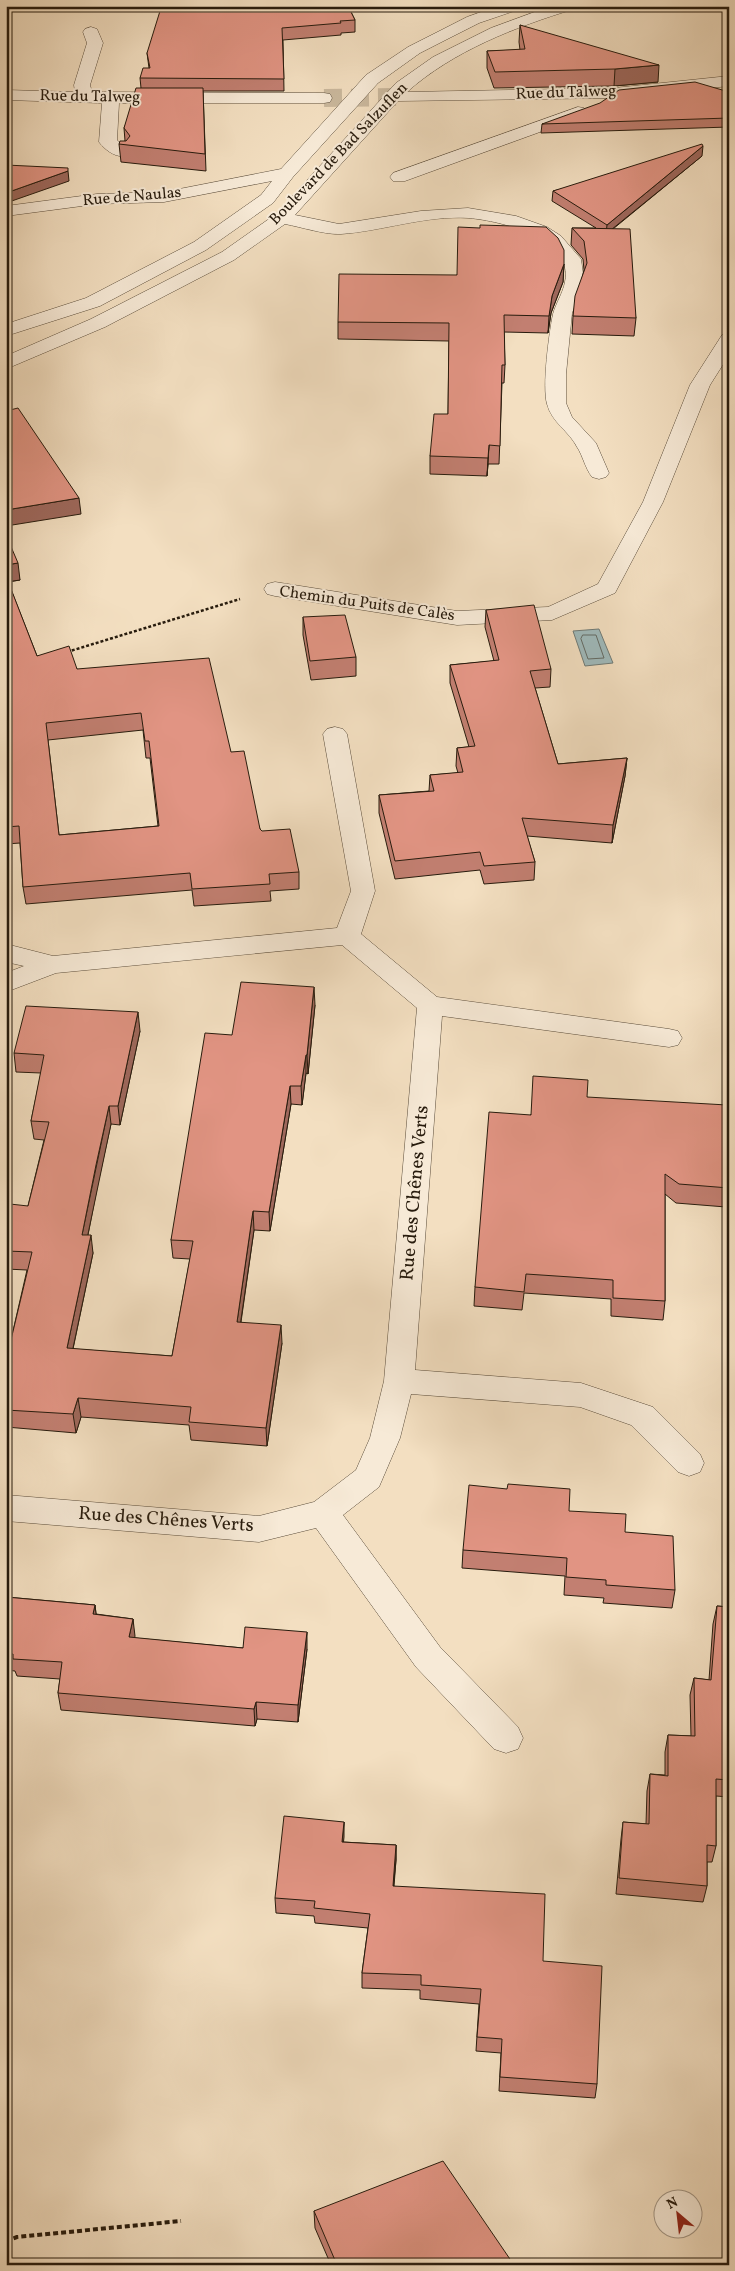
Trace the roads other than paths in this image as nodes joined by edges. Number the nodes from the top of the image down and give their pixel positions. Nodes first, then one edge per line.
1 (514, 6) edge
2 (568, 6) edge
3 (90, 32) dead end
4 (729, 81) edge
5 (614, 92) junction
6 (6, 95) edge
7 (403, 97) tunnel mouth
8 (84, 98) junction
9 (111, 98) junction
10 (324, 98) tunnel mouth
11 (121, 152) edge
12 (287, 173) junction
13 (399, 177) dead end
14 (6, 211) edge
15 (282, 218) junction
16 (93, 302) junction
17 (6, 330) edge
18 (729, 339) edge
19 (6, 346) edge
20 (6, 363) edge
21 (599, 473) dead end
22 (275, 589) road end
23 (335, 734) dead end
24 (347, 936) junction
25 (6, 954) edge
26 (53, 965) junction
27 (6, 983) edge
28 (430, 1005) junction
29 (669, 1038) dead end
30 (399, 1381) junction
31 (689, 1463) dead end
32 (6, 1508) edge
33 (323, 1513) junction
34 (506, 1738) dead end

1 - 12 street, Boulevard de Bad Salzuflen
2 - 15 street, Boulevard de Bad Salzuflen
3 - 8 street
4 - 5 street, Rue du Talweg
5 - 7 street, Rue du Talweg
5 - 13 street
6 - 8 street, Rue du Talweg
8 - 9 street, Rue du Talweg
9 - 10 street, Rue du Talweg
9 - 11 street
12 - 14 street, Rue de Naulas
12 - 16 street, Boulevard de Bad Salzuflen
15 - 20 street, Boulevard de Bad Salzuflen
15 - 21 street
16 - 17 street, Boulevard de Bad Salzuflen
16 - 19 street
18 - 22 street, Chemin du Puits de Calès
23 - 24 street
24 - 26 street
24 - 28 street
25 - 26 street
26 - 27 street
28 - 29 street
28 - 30 street, Rue des Chênes Verts
30 - 31 street
30 - 33 street, Rue des Chênes Verts
32 - 33 street, Rue des Chênes Verts
33 - 34 street

